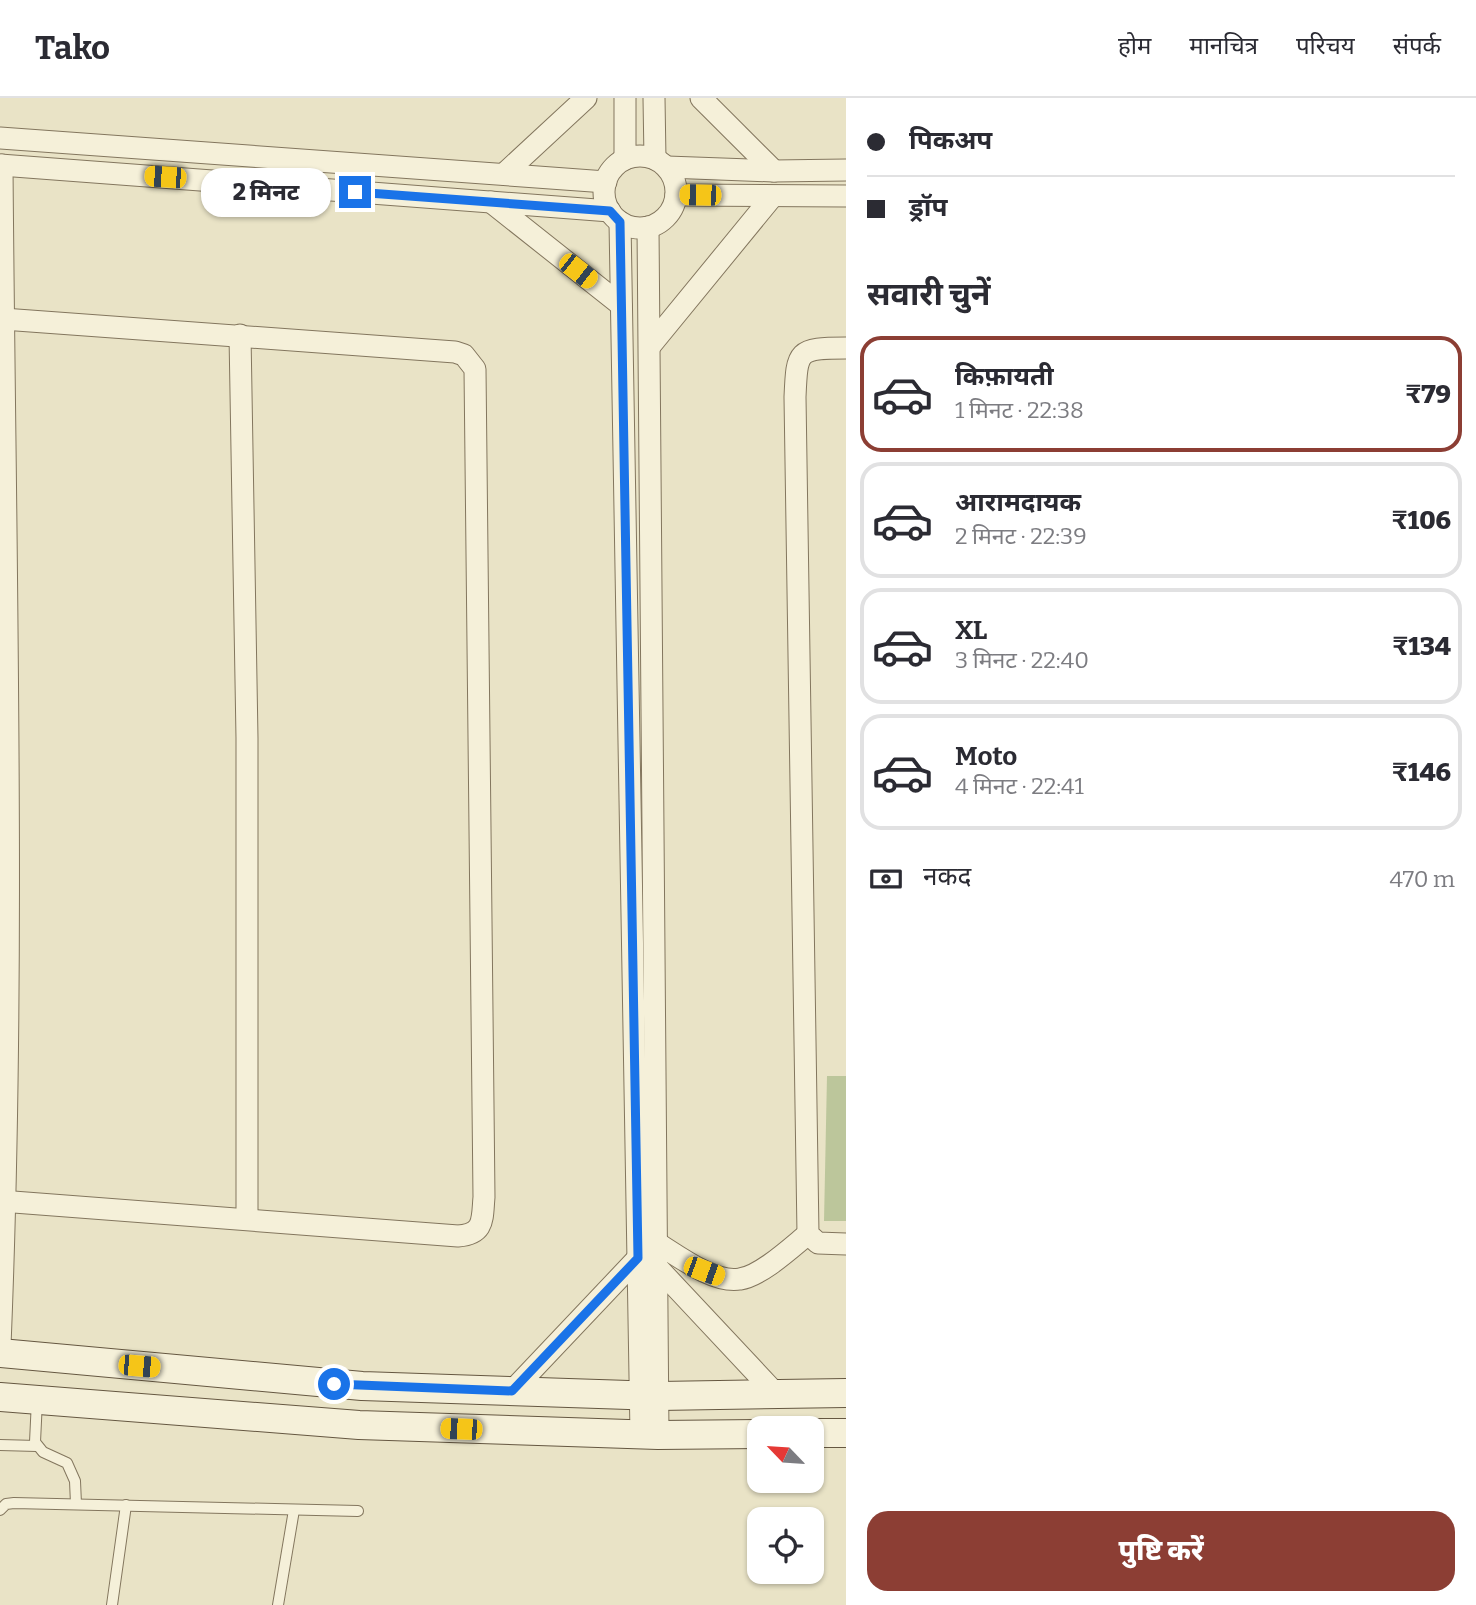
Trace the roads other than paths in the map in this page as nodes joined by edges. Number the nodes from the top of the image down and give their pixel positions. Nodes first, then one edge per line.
1 (586, 98) edge
2 (625, 98) edge
3 (654, 98) edge
4 (701, 98) edge
5 (0, 138) edge
6 (625, 159) junction
7 (661, 163) junction
8 (1, 165) edge
9 (846, 170) edge
10 (774, 171) junction
11 (503, 174) junction
12 (606, 182) junction
13 (676, 195) junction
14 (846, 196) edge
15 (772, 197) junction
16 (491, 202) junction
17 (615, 216) junction
18 (648, 227) junction
19 (621, 305) junction
20 (3, 319) junction
21 (240, 335) junction
22 (650, 346) junction
23 (846, 348) edge
24 (4, 957) edge
25 (3, 1201) edge
26 (247, 1218) junction
27 (808, 1234) junction
28 (657, 1243) junction
29 (846, 1244) edge
30 (638, 1258) junction
31 (657, 1267) junction
32 (0, 1346) edge
33 (0, 1353) edge
34 (512, 1391) junction
35 (846, 1393) edge
36 (776, 1394) junction
37 (650, 1395) junction
38 (0, 1397) edge
39 (37, 1400) junction
40 (824, 1433) edge
41 (846, 1433) edge
42 (650, 1434) junction
43 (747, 1434) edge
44 (0, 1444) edge
45 (37, 1446) junction
46 (76, 1504) junction
47 (126, 1506) junction
48 (0, 1510) edge
49 (294, 1510) junction
50 (358, 1511) dead end
51 (112, 1605) edge
52 (278, 1605) edge

1 - 11 street
2 - 6 street
3 - 7 street
4 - 10 street
5 - 11 street
6 - 7 street
6 - 12 street
7 - 10 street
7 - 13 street
8 - 16 street
8 - 20 street
9 - 10 street
11 - 12 street
12 - 17 street
13 - 15 street
13 - 18 street
14 - 15 street
15 - 22 street
16 - 17 street
16 - 19 street
17 - 18 street
17 - 19 street
18 - 22 street
19 - 30 street
20 - 21 street
20 - 24 street
21 - 26 street
21 - 26 street
22 - 28 street
23 - 27 street
24 - 25 street
25 - 26 street
25 - 32 street
27 - 28 street
27 - 29 street
28 - 31 street
30 - 34 street
30 - 37 street
31 - 36 street
31 - 37 street
33 - 34 street
34 - 37 street
35 - 36 street
36 - 37 street
37 - 42 street
38 - 39 street
39 - 42 street
39 - 45 lane
40 - 41 street
42 - 43 street
44 - 45 lane
45 - 46 lane
46 - 47 lane
46 - 48 lane
47 - 49 lane
47 - 51 lane
49 - 50 lane
49 - 52 lane

